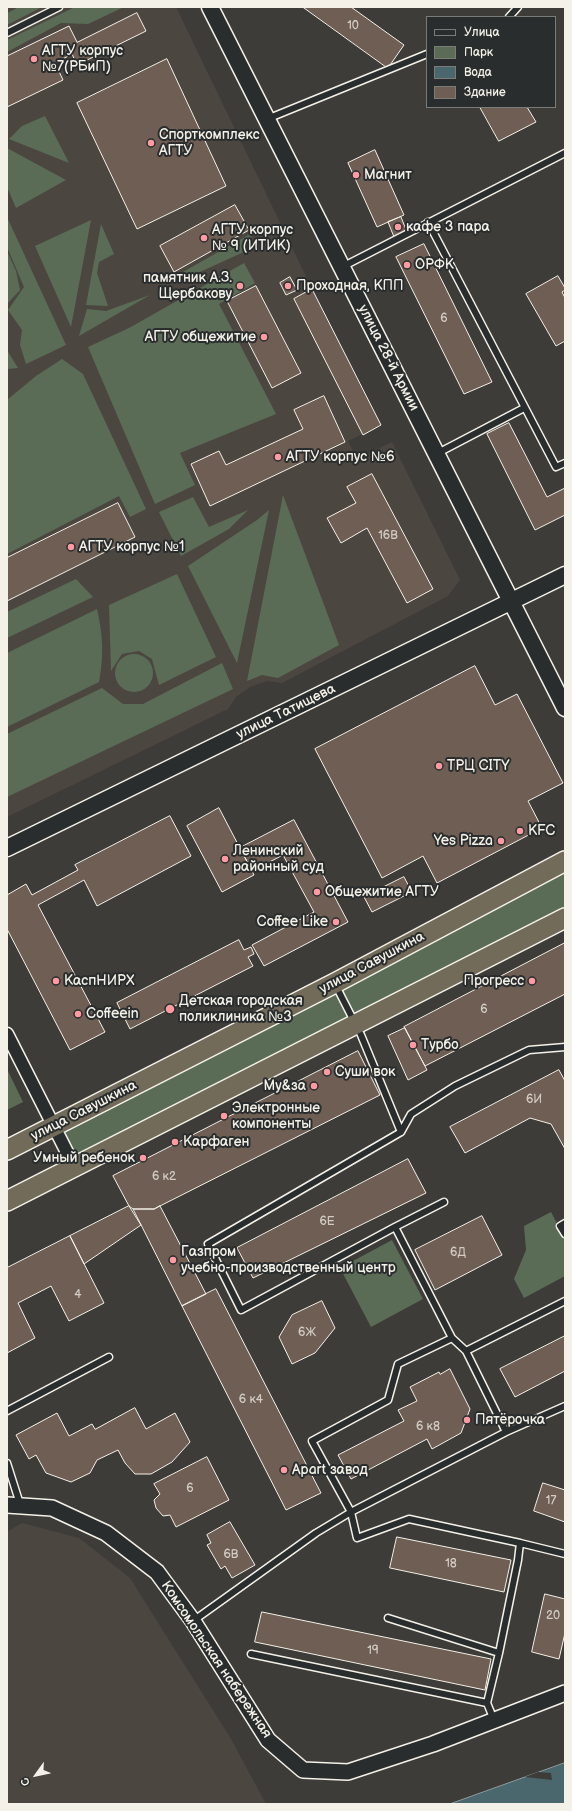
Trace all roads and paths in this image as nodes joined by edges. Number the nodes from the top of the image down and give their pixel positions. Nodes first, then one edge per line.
1 (59, 7) edge
2 (210, 7) edge
3 (518, 7) edge
4 (510, 16) edge
5 (7, 33) edge
6 (426, 54) edge
7 (267, 119) junction
8 (565, 153) edge
9 (428, 222) junction
10 (342, 267) junction
11 (524, 408) junction
12 (436, 454) junction
13 (565, 463) edge
14 (565, 575) edge
15 (511, 602) junction
16 (565, 708) edge
17 (7, 848) edge
18 (565, 861) edge
19 (565, 918) edge
20 (335, 983) junction
21 (355, 1024) junction
22 (7, 1034) edge
23 (565, 1047) edge
24 (55, 1127) junction
25 (402, 1132) junction
26 (7, 1150) edge
27 (74, 1166) junction
28 (7, 1201) edge
29 (444, 1202) dead end
30 (565, 1223) edge
31 (395, 1227) junction
32 (565, 1234) edge
33 (565, 1301) edge
34 (452, 1338) junction
35 (466, 1351) junction
36 (109, 1356) dead end
37 (565, 1406) edge
38 (7, 1411) edge
39 (506, 1432) junction
40 (7, 1463) edge
41 (14, 1506) edge
42 (351, 1512) junction
43 (520, 1543) junction
44 (565, 1554) edge
45 (388, 1618) dead end
46 (193, 1621) junction
47 (498, 1653) junction
48 (251, 1654) dead end
49 (565, 1693) edge
50 (487, 1703) junction
51 (495, 1721) junction

1 - 5 lane
2 - 7 main road, улица 28-й Армии
3 - 4 lane
6 - 7 lane
7 - 10 main road, улица 28-й Армии
8 - 9 lane
9 - 10 lane
9 - 11 lane
10 - 12 main road, улица 28-й Армии
11 - 12 lane
11 - 13 lane
12 - 15 main road, улица 28-й Армии
14 - 15 main road, улица Татищева
15 - 16 main road, улица 28-й Армии
15 - 17 main road, улица Татищева
18 - 20 highway, улица Савушкина
19 - 21 highway
20 - 21 lane
20 - 24 highway, улица Савушкина
21 - 25 lane
21 - 27 highway
22 - 24 street
23 - 25 lane
24 - 26 highway, улица Савушкина
24 - 27 street
25 - 31 lane
27 - 28 highway
29 - 31 lane
30 - 32 lane
31 - 34 lane
33 - 35 lane
34 - 35 lane
34 - 42 lane
35 - 39 lane
36 - 38 lane
37 - 39 lane
39 - 42 lane
40 - 41 lane
41 - 46 street, Комсомольская набережная
42 - 43 lane
42 - 46 lane
43 - 44 lane
43 - 47 lane
45 - 47 lane
46 - 51 street, Комсомольская набережная
47 - 50 lane
48 - 50 lane
49 - 51 street, Комсомольская набережная
50 - 51 lane

